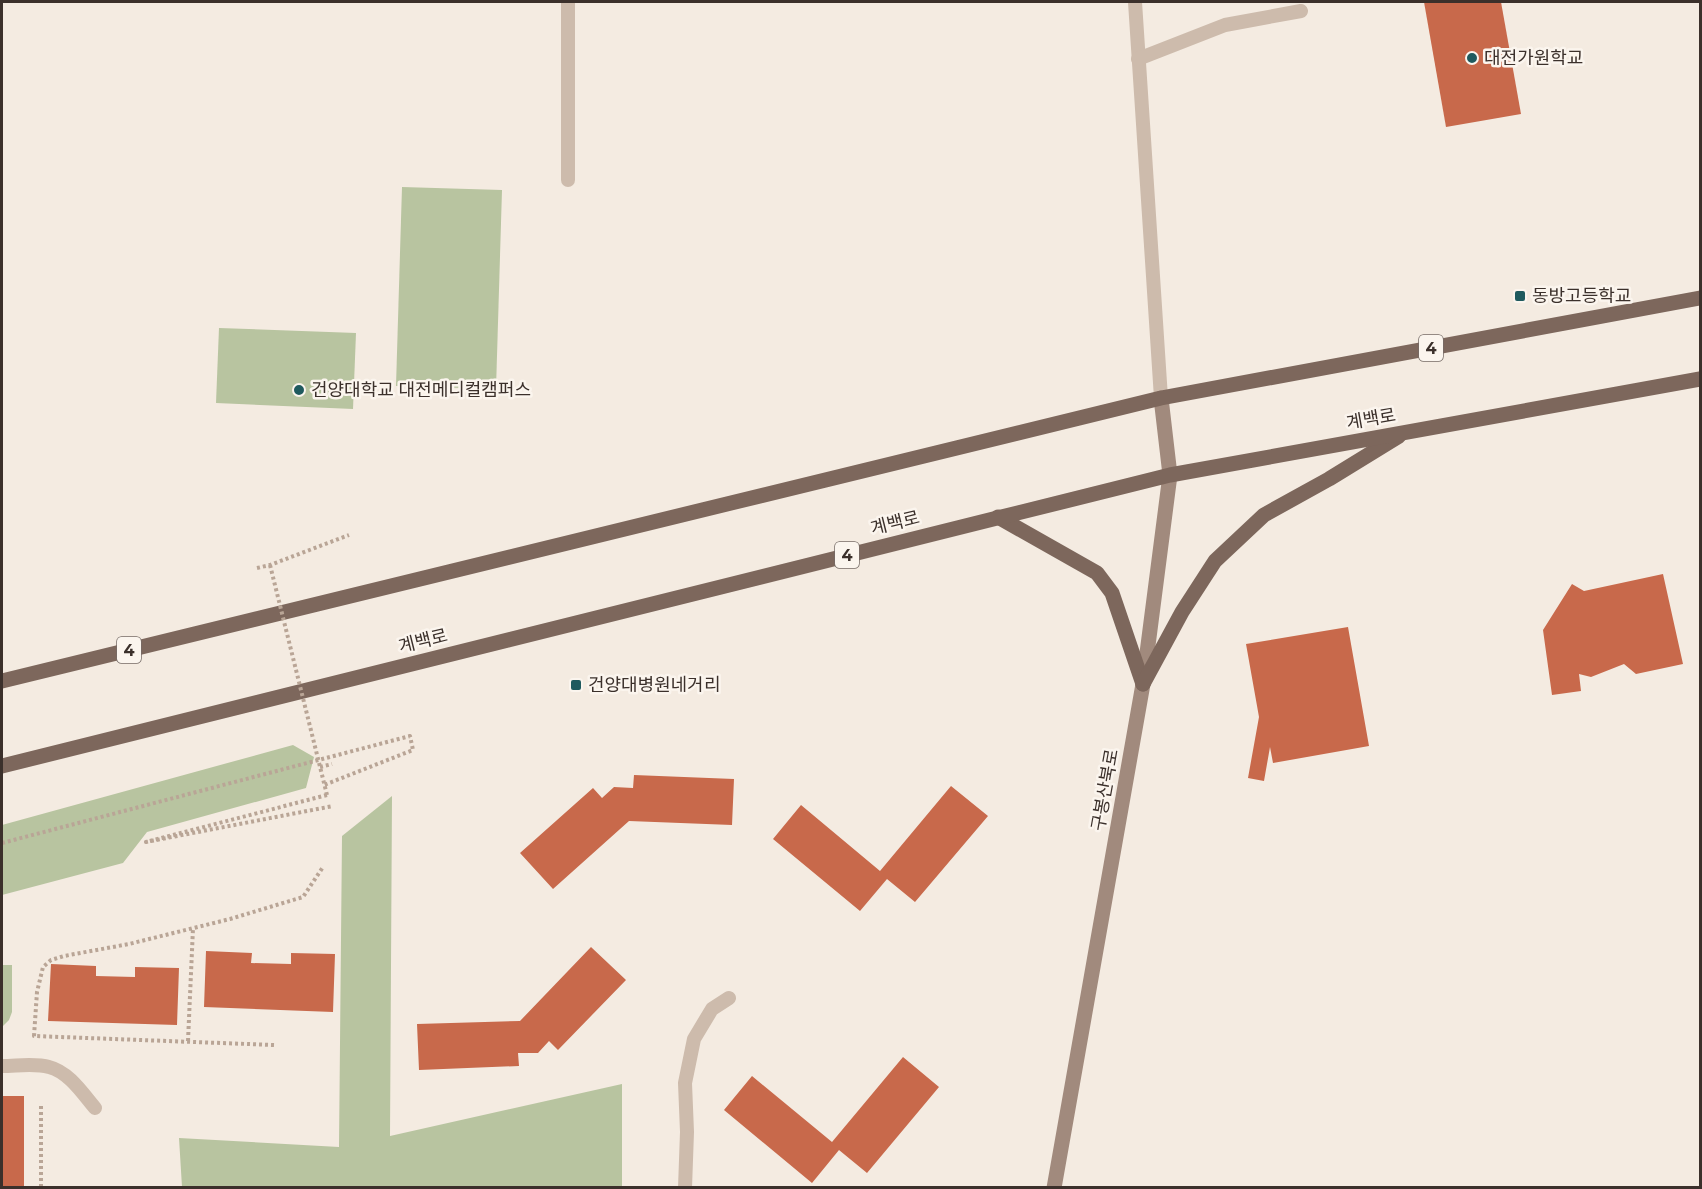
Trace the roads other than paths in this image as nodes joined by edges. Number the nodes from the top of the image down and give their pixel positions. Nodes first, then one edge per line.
1 (568, 2) edge
2 (1135, 2) edge
3 (1301, 11) dead end
4 (1138, 58) junction
5 (568, 180) dead end
6 (1701, 298) edge
7 (1701, 379) edge
8 (1161, 398) junction
9 (1407, 432) junction
10 (1170, 475) junction
11 (998, 518) junction
12 (2, 681) edge
13 (1143, 684) junction
14 (2, 766) edge
15 (729, 998) dead end
16 (2, 1066) edge
17 (95, 1108) dead end
18 (685, 1188) edge
19 (1054, 1188) edge

1 - 5 lane
2 - 4 lane
3 - 4 lane
4 - 8 lane
6 - 8 main road, 4
7 - 9 main road, 계백로 / 4
8 - 10 main road, 구봉산북로
8 - 12 main road, 4
9 - 10 main road, 계백로 / 4
9 - 13 main road
10 - 11 main road, 계백로 / 4
10 - 13 main road, 구봉산북로
11 - 13 main road
11 - 14 main road, 계백로 / 4
13 - 19 main road, 구봉산북로
15 - 18 lane
16 - 17 lane

